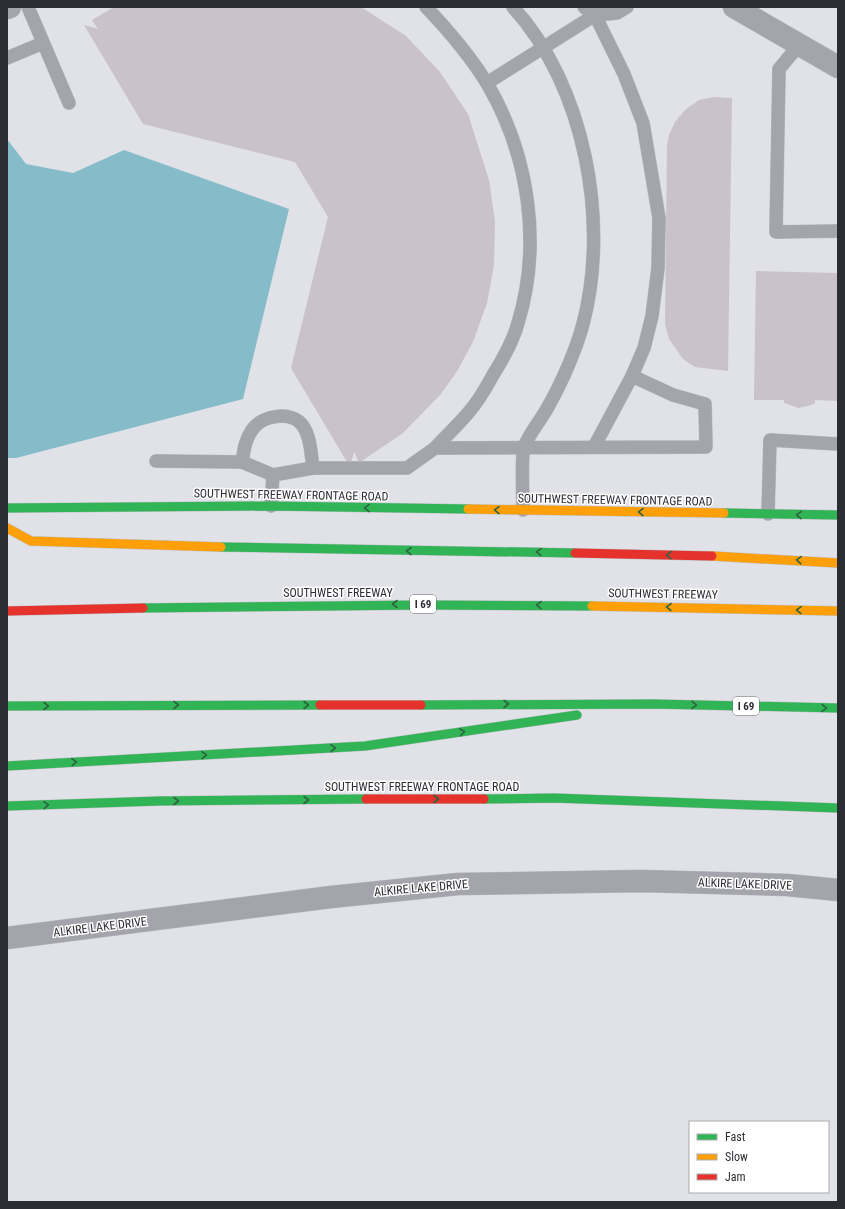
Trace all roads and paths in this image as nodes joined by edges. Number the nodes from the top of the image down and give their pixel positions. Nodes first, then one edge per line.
1 (28, 7) edge
2 (426, 7) edge
3 (513, 7) edge
4 (584, 7) edge
5 (627, 7) edge
6 (734, 7) edge
7 (599, 11) edge
8 (43, 43) junction
9 (798, 45) junction
10 (543, 48) junction
11 (7, 58) edge
12 (838, 67) edge
13 (487, 84) junction
14 (69, 103) dead end
15 (838, 231) edge
16 (632, 376) junction
17 (838, 444) edge
18 (524, 447) junction
19 (594, 447) junction
20 (435, 448) junction
21 (156, 461) dead end
22 (242, 462) junction
23 (313, 468) junction
24 (273, 475) junction
25 (270, 506) junction
26 (7, 508) edge
27 (523, 510) junction
28 (768, 514) junction
29 (838, 515) edge
30 (7, 528) edge
31 (838, 562) edge
32 (7, 611) edge
33 (838, 611) edge
34 (655, 704) junction
35 (7, 706) edge
36 (838, 708) edge
37 (7, 766) edge
38 (7, 806) edge
39 (838, 808) edge
40 (838, 890) edge
41 (7, 938) edge

1 - 8 lane
2 - 13 lane
3 - 10 lane
4 - 7 lane
5 - 7 lane
6 - 9 street
7 - 10 lane
7 - 16 lane
8 - 11 lane
8 - 14 lane
9 - 12 street
9 - 15 lane
10 - 13 lane
10 - 18 lane
13 - 20 lane
16 - 19 lane
16 - 19 lane
17 - 28 lane
18 - 19 lane
18 - 20 lane
18 - 27 lane
20 - 23 lane
21 - 22 lane
22 - 23 lane
22 - 24 lane
23 - 24 lane
24 - 25 lane
25 - 26 main road, SOUTHWEST FREEWAY FRONTAGE ROAD
27 -> 25 main road, SOUTHWEST FREEWAY FRONTAGE ROAD
28 -> 27 main road, SOUTHWEST FREEWAY FRONTAGE ROAD
29 -> 28 main road, SOUTHWEST FREEWAY FRONTAGE ROAD
31 -> 30 main road
33 -> 32 main road, SOUTHWEST FREEWAY / I 69
35 -> 34 main road, I 69
34 -> 36 main road, I 69
37 -> 34 main road
38 -> 39 main road, SOUTHWEST FREEWAY FRONTAGE ROAD
40 - 41 street, ALKIRE LAKE DRIVE

